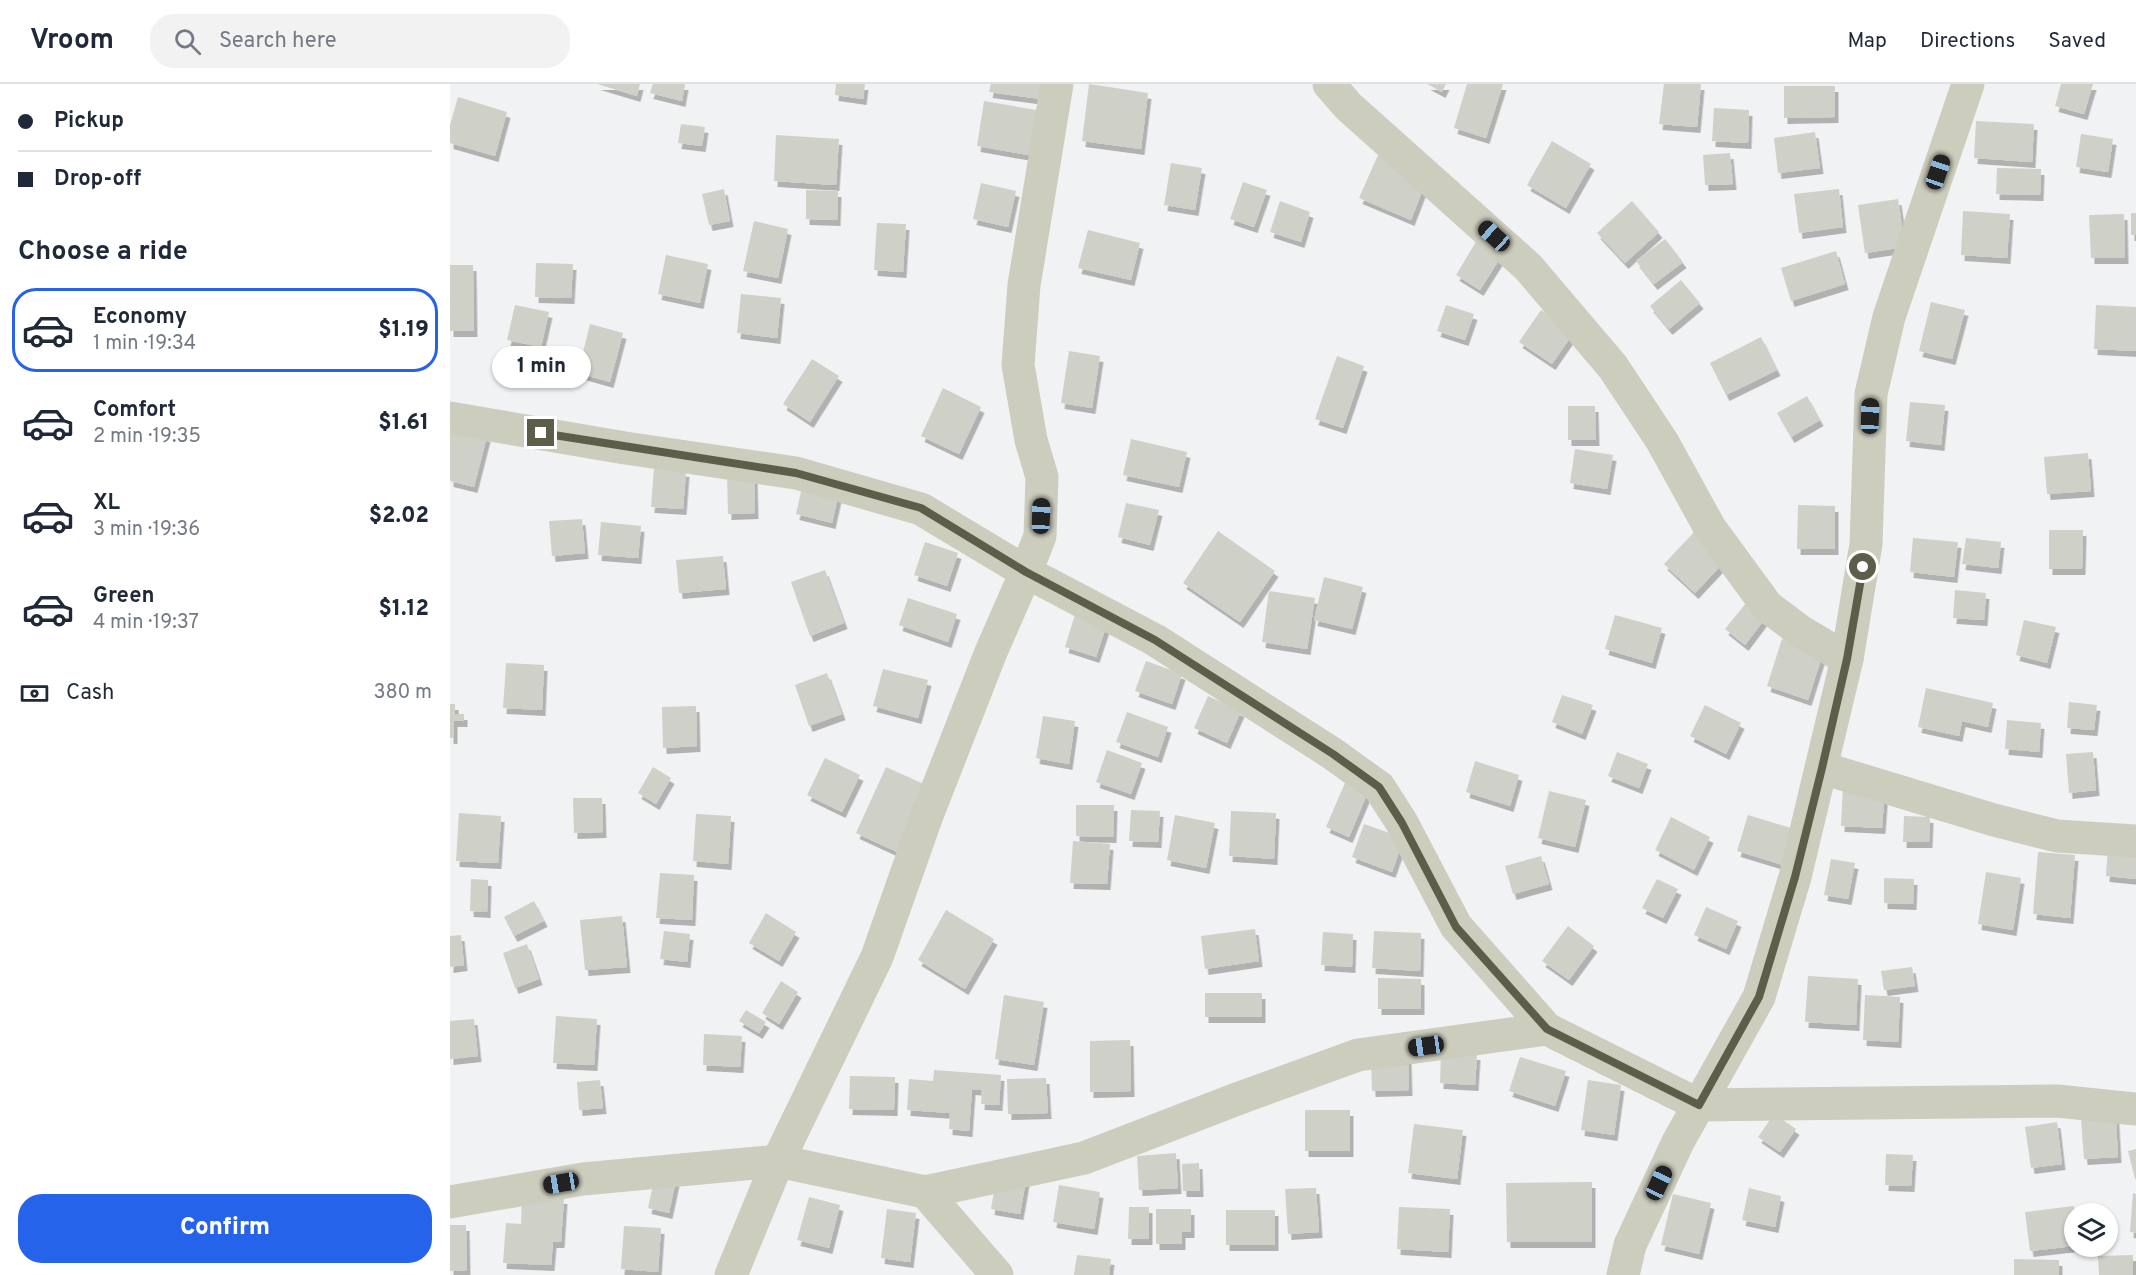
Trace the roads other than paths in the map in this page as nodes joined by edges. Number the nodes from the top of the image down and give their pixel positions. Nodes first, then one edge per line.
1 (1057, 84) edge
2 (1329, 84) edge
3 (1968, 84) edge
4 (450, 418) edge
5 (1026, 572) junction
6 (1847, 659) junction
7 (1822, 768) junction
8 (2136, 841) edge
9 (1547, 1029) junction
10 (1699, 1105) junction
11 (2136, 1109) edge
12 (778, 1161) junction
13 (926, 1192) junction
14 (450, 1202) edge
15 (731, 1275) edge
16 (998, 1275) edge
17 (1623, 1275) edge

1 - 5 street
2 - 6 street
3 - 6 street
4 - 5 street
5 - 9 street
5 - 12 street
6 - 7 street
7 - 8 street
7 - 10 street
9 - 10 street
9 - 13 street
10 - 11 street
10 - 17 street
12 - 13 street
12 - 14 street
12 - 15 street
13 - 16 street

